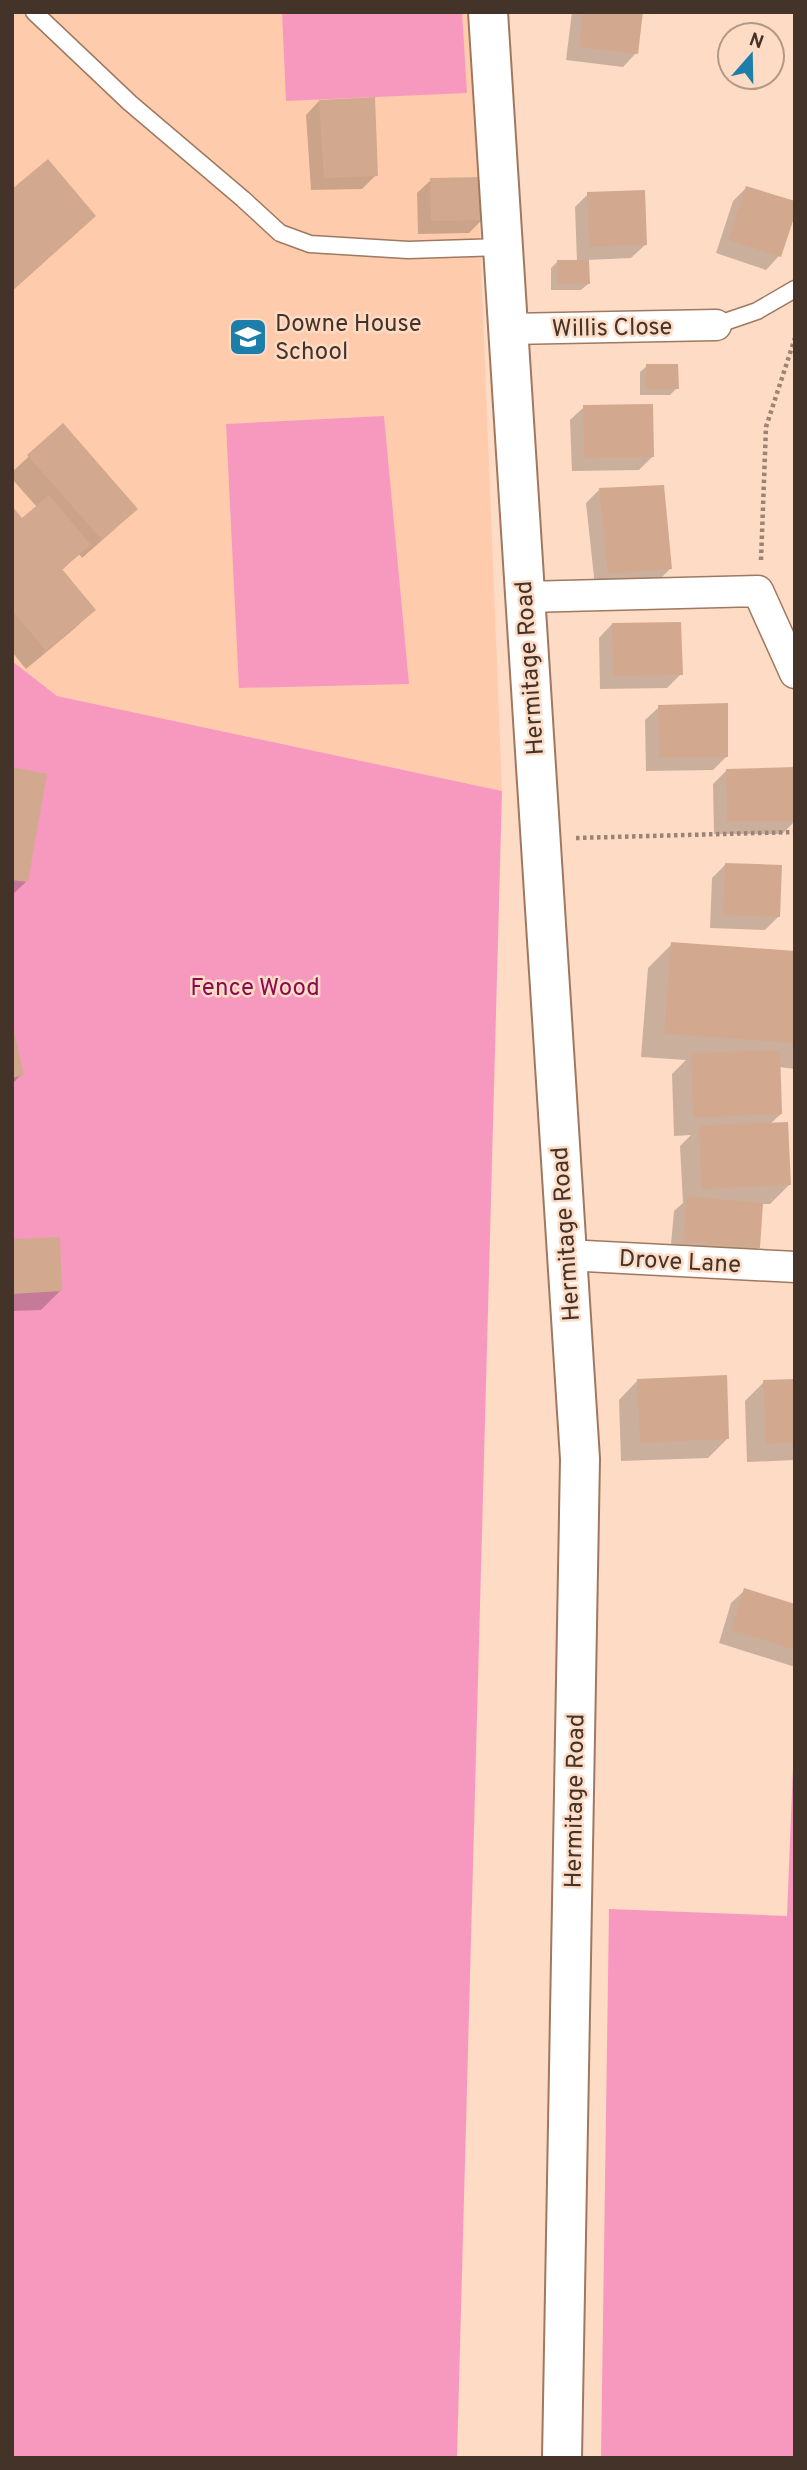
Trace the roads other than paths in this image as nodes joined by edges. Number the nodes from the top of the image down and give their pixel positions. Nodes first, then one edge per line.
1 (34, 12) edge
2 (488, 12) edge
3 (502, 247) junction
4 (795, 289) edge
5 (716, 325) joint
6 (508, 329) junction
7 (525, 597) junction
8 (795, 673) edge
9 (566, 1255) junction
10 (795, 1267) edge
11 (562, 2458) edge

1 - 3 lane
2 - 3 street, Hermitage Road
3 - 6 street, Hermitage Road
4 - 5 lane
5 - 6 street, Willis Close
6 - 7 street, Hermitage Road
7 - 8 street
7 - 9 street, Hermitage Road
9 - 10 street, Drove Lane
9 - 11 street, Hermitage Road

